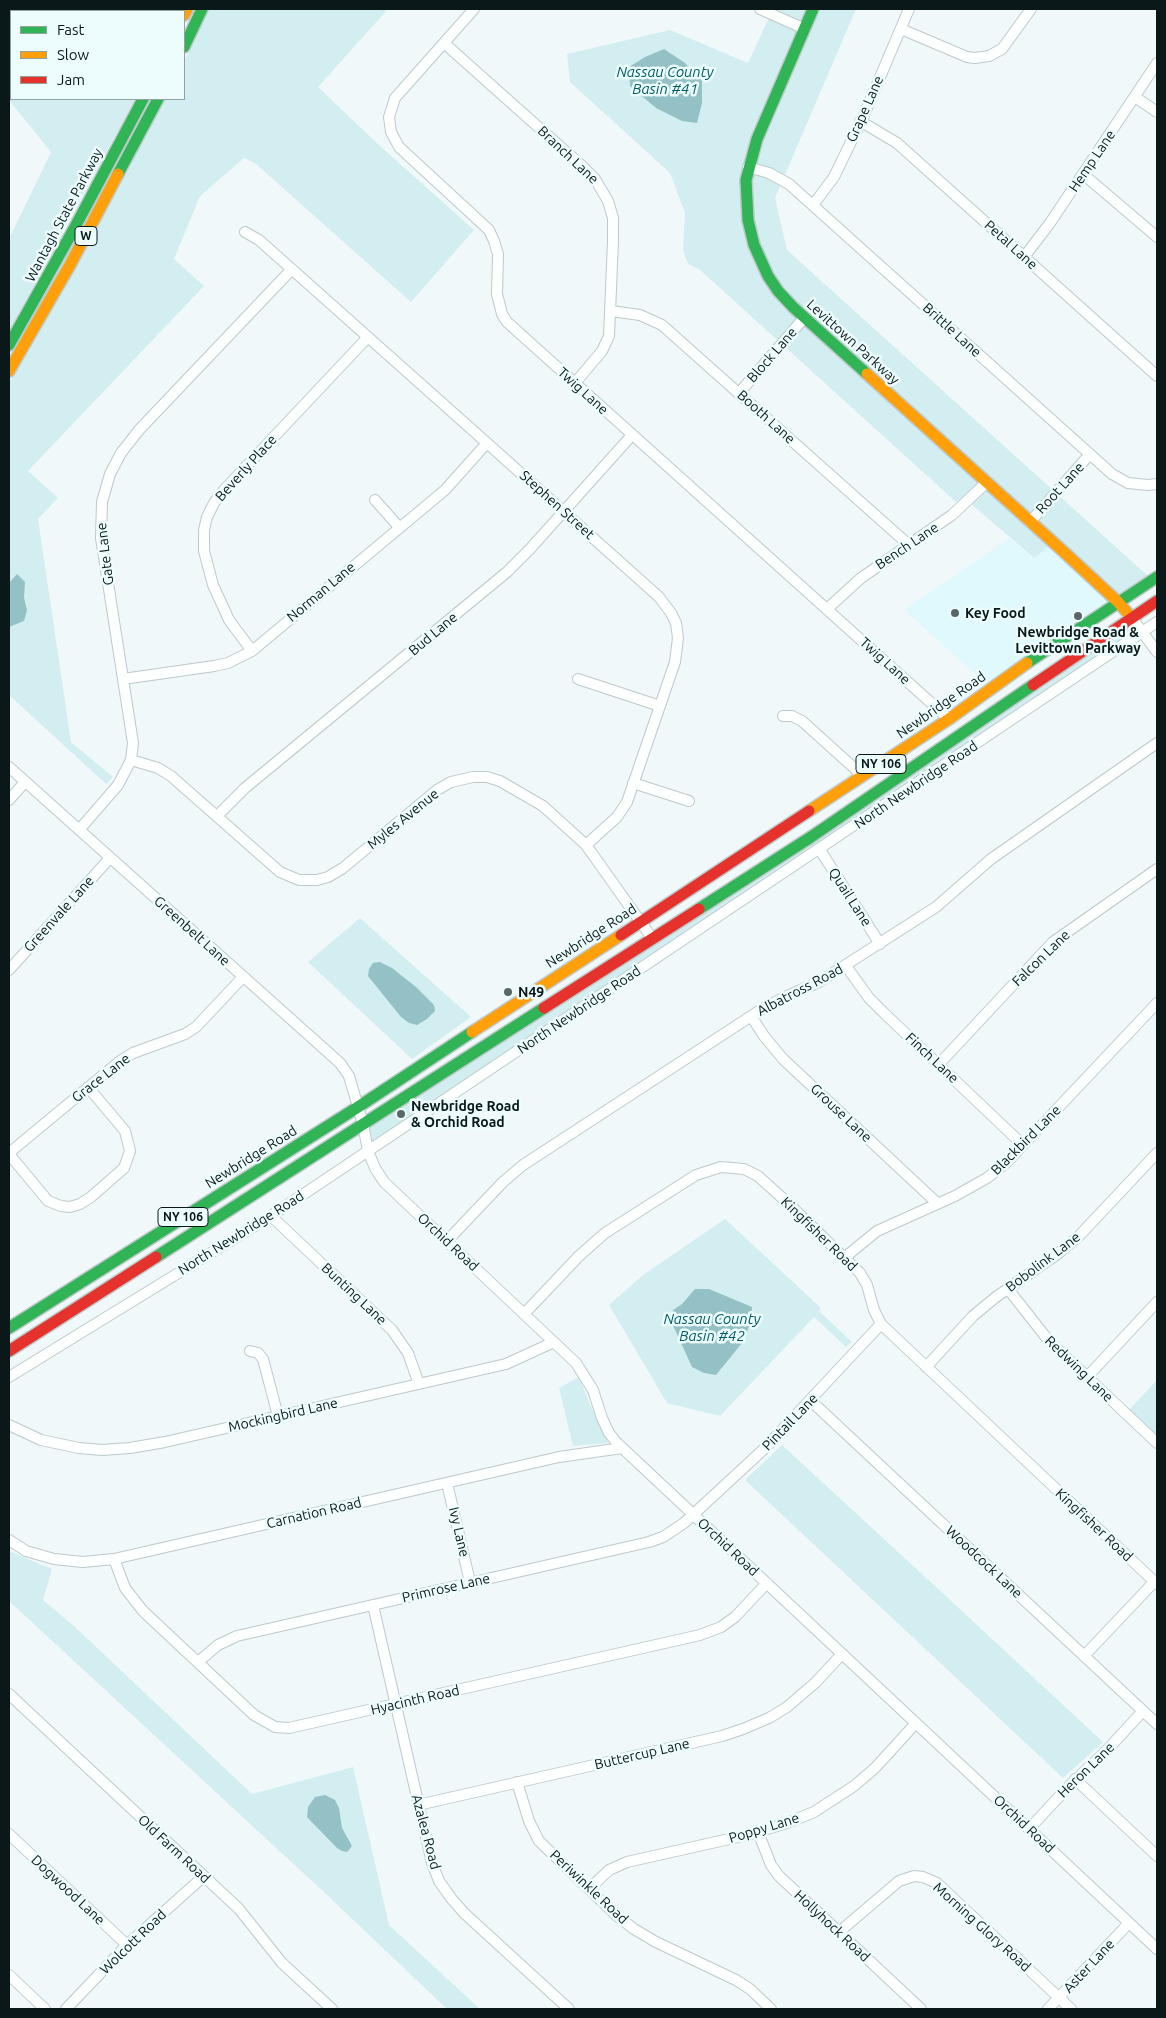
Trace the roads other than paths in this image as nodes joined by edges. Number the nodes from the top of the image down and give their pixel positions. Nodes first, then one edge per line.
1 (202, 9) edge
2 (474, 9) edge
3 (760, 9) edge
4 (813, 9) edge
5 (910, 9) edge
6 (1031, 9) edge
7 (805, 28) junction
8 (901, 29) junction
9 (444, 43) junction
10 (185, 45) edge
11 (1157, 63) edge
12 (1134, 97) junction
13 (142, 100) edge
14 (158, 100) edge
15 (1157, 112) edge
16 (860, 121) junction
17 (748, 167) junction
18 (1083, 174) junction
19 (813, 205) junction
20 (245, 232) dead end
21 (1157, 238) edge
22 (1024, 257) junction
23 (292, 269) junction
24 (611, 311) junction
25 (804, 318) junction
26 (368, 337) junction
27 (9, 345) edge
28 (9, 371) edge
29 (1157, 376) edge
30 (575, 383) junction
31 (739, 393) junction
32 (632, 435) junction
33 (487, 443) junction
34 (1090, 454) junction
35 (986, 483) junction
36 (1157, 484) edge
37 (374, 500) dead end
38 (564, 512) junction
39 (1030, 522) junction
40 (399, 527) junction
41 (909, 545) junction
42 (1157, 577) edge
43 (1157, 601) edge
44 (1118, 602) junction
45 (827, 609) junction
46 (1132, 618) junction
47 (1157, 622) edge
48 (1142, 632) junction
49 (252, 651) junction
50 (1157, 652) edge
51 (578, 679) dead end
52 (123, 680) junction
53 (660, 706) junction
54 (783, 716) dead end
55 (949, 719) junction
56 (1157, 743) edge
57 (131, 760) junction
58 (9, 767) edge
59 (863, 776) junction
60 (25, 782) junction
61 (633, 783) junction
62 (9, 800) edge
63 (689, 801) dead end
64 (217, 816) junction
65 (79, 830) junction
66 (586, 844) junction
67 (820, 850) junction
68 (110, 858) junction
69 (1157, 869) edge
70 (640, 922) junction
71 (652, 938) junction
72 (880, 944) junction
73 (846, 966) junction
74 (9, 970) edge
75 (243, 977) junction
76 (1157, 1002) edge
77 (751, 1016) junction
78 (939, 1064) junction
79 (88, 1087) junction
80 (358, 1107) junction
81 (363, 1124) junction
82 (1024, 1145) junction
83 (368, 1151) junction
84 (9, 1153) edge
85 (1157, 1154) edge
86 (937, 1203) junction
87 (271, 1216) junction
88 (447, 1241) junction
89 (844, 1258) junction
90 (107, 1266) junction
91 (117, 1281) junction
92 (1008, 1289) junction
93 (1157, 1302) edge
94 (524, 1314) junction
95 (881, 1324) junction
96 (9, 1328) edge
97 (554, 1342) junction
98 (9, 1351) edge
99 (250, 1351) dead end
100 (926, 1367) junction
101 (9, 1377) edge
102 (1087, 1377) junction
103 (419, 1384) junction
104 (810, 1400) junction
105 (278, 1416) junction
106 (9, 1425) edge
107 (1157, 1443) edge
108 (622, 1448) junction
109 (447, 1483) junction
110 (694, 1515) junction
111 (9, 1540) edge
112 (114, 1559) junction
113 (470, 1582) junction
114 (767, 1583) junction
115 (1156, 1583) edge
116 (373, 1605) junction
117 (842, 1654) junction
118 (1084, 1656) junction
119 (198, 1662) junction
120 (9, 1694) edge
121 (395, 1705) junction
122 (1143, 1711) junction
123 (916, 1724) junction
124 (1157, 1724) edge
125 (1075, 1779) junction
126 (517, 1782) junction
127 (418, 1805) junction
128 (1029, 1829) junction
129 (758, 1832) junction
130 (9, 1834) edge
131 (1157, 1856) edge
132 (203, 1877) junction
133 (590, 1889) junction
134 (1129, 1923) junction
135 (839, 1932) junction
136 (127, 1945) junction
137 (1157, 1949) edge
138 (9, 1975) edge
139 (1059, 1998) junction
140 (45, 2009) edge
141 (66, 2009) edge
142 (332, 2009) edge
143 (569, 2009) edge
144 (771, 2009) edge
145 (921, 2009) edge
146 (1048, 2009) edge
147 (1071, 2009) edge

1 - 10 main road
2 - 9 street, Twig Lane
3 - 7 street
4 - 7 main road, Levittown Parkway
5 - 8 street, Grape Lane
6 - 8 street
7 - 17 main road, Levittown Parkway
8 - 16 street, Grape Lane
9 - 24 street, Branch Lane
9 - 30 street, Twig Lane
11 - 12 street, Hemp Lane
12 - 15 street
12 - 18 street, Hemp Lane
13 - 27 main road, Wantagh State Parkway / W
14 - 28 main road, Wantagh State Parkway / W
16 - 19 street, Grape Lane
16 - 22 street, Petal Lane
17 - 19 street, Brittle Lane
17 - 25 main road, Levittown Parkway
18 - 21 street
18 - 22 street, Hemp Lane
19 - 34 street, Brittle Lane
20 - 23 street, Stephen Street
22 - 29 street, Petal Lane
23 - 26 street, Stephen Street
23 - 52 street, Gate Lane
24 - 30 street, Branch Lane
24 - 31 street, Booth Lane
25 - 31 street, Block Lane
25 - 35 main road, Levittown Parkway
26 - 33 street, Stephen Street
26 - 49 street, Beverly Place
30 - 32 street, Twig Lane
31 - 41 street, Booth Lane
32 - 38 street, Bud Lane
32 - 45 street, Twig Lane
33 - 38 street, Stephen Street
33 - 40 street, Norman Lane
34 - 36 street, Brittle Lane
34 - 39 street, Root Lane
35 - 39 main road, Levittown Parkway
35 - 41 street, Bench Lane
37 - 40 street
38 - 53 street, Stephen Street
38 - 64 street, Bud Lane
39 - 44 main road, Levittown Parkway
40 - 49 street, Norman Lane
41 - 45 street, Bench Lane
42 - 44 main road, Newbridge Road / NY 106
43 - 46 main road, NY 106
44 - 46 main road, Levittown Parkway
44 - 55 main road, Newbridge Road / NY 106
45 - 55 street, Twig Lane
46 - 48 street
46 - 71 main road, NY 106
47 - 48 street, North Newbridge Road
48 - 50 street
48 - 67 street, North Newbridge Road
49 - 52 street, Norman Lane
51 - 53 street
52 - 57 street, Gate Lane
53 - 61 street, Stephen Street
54 - 59 street
55 - 59 main road, Newbridge Road / NY 106
56 - 72 street, Albatross Road
57 - 64 street, Myles Avenue
57 - 65 street, Gate Lane
58 - 60 street, Greenbelt Lane
59 - 70 main road, Newbridge Road / NY 106
60 - 62 street
60 - 65 street, Greenbelt Lane
61 - 63 street
61 - 66 street, Stephen Street
64 - 66 street, Myles Avenue
65 - 68 street, Greenbelt Lane
66 - 70 street, Myles Avenue
67 - 72 street, Quail Lane
67 - 83 street, North Newbridge Road
68 - 74 street, Greenvale Lane
68 - 75 street, Greenbelt Lane
69 - 78 street, Falcon Lane
70 - 71 street, Myles Avenue
70 - 80 main road, Newbridge Road / NY 106
71 - 81 main road, NY 106
72 - 73 street, Albatross Road
73 - 77 street, Albatross Road
73 - 78 street, Finch Lane
75 - 79 street, Grace Lane
75 - 80 street, Greenbelt Lane
76 - 82 street, Blackbird Lane
77 - 86 street, Grouse Lane
77 - 88 street, Albatross Road
78 - 82 street, Finch Lane
79 - 84 street, Grace Lane
79 - 84 street
80 - 81 street, Orchid Road
80 - 90 main road, Newbridge Road / NY 106
81 - 83 street, Orchid Road
81 - 91 main road, NY 106
82 - 86 street, Blackbird Lane
83 - 87 street, North Newbridge Road
83 - 88 street, Orchid Road
85 - 92 street, Bobolink Lane
86 - 89 street, Blackbird Lane
87 - 101 street, North Newbridge Road
87 - 103 street, Bunting Lane
88 - 94 street, Orchid Road
89 - 94 street, Kingfisher Road
89 - 95 street, Kingfisher Road
90 - 91 main road
90 - 96 main road, Newbridge Road / NY 106
91 - 98 main road, NY 106
92 - 100 street, Bobolink Lane
92 - 102 street, Redwing Lane
93 - 102 street
94 - 97 street, Orchid Road
95 - 100 street, Kingfisher Road
95 - 104 street, Pintail Lane
97 - 103 street, Mockingbird Lane
97 - 108 street, Orchid Road
99 - 105 street
100 - 115 street, Kingfisher Road
102 - 107 street, Redwing Lane
103 - 105 street, Mockingbird Lane
104 - 110 street, Pintail Lane
104 - 118 street, Woodcock Lane
105 - 106 street, Mockingbird Lane
108 - 109 street, Carnation Road
108 - 110 street, Orchid Road
109 - 112 street, Carnation Road
109 - 113 street, Ivy Lane
110 - 113 street, Primrose Lane
110 - 114 street, Orchid Road
111 - 112 street, Carnation Road
112 - 119 street, Hyacinth Road
113 - 116 street, Primrose Lane
114 - 117 street, Orchid Road
114 - 121 street, Hyacinth Road
115 - 118 street
116 - 119 street, Primrose Lane
116 - 121 street, Azalea Road
117 - 123 street, Orchid Road
117 - 126 street, Buttercup Lane
118 - 122 street, Woodcock Lane
119 - 121 street, Hyacinth Road
120 - 132 street, Old Farm Road
121 - 127 street, Azalea Road
122 - 124 street, Woodcock Lane
122 - 125 street, Heron Lane
123 - 128 street, Orchid Road
123 - 129 street, Poppy Lane
125 - 128 street, Heron Lane
125 - 131 street
126 - 127 street, Buttercup Lane
126 - 133 street, Periwinkle Road
127 - 143 street, Azalea Road
128 - 134 street, Orchid Road
129 - 133 street, Poppy Lane
129 - 135 street, Hollyhock Road
130 - 136 street, Dogwood Lane
132 - 136 street, Wolcott Road
132 - 142 street, Old Farm Road
133 - 144 street, Periwinkle Road
134 - 137 street, Orchid Road
134 - 139 street, Aster Lane
135 - 139 street, Morning Glory Road
135 - 145 street, Hollyhock Road
136 - 141 street, Wolcott Road
138 - 140 street
139 - 146 street, Aster Lane
139 - 147 street, Morning Glory Road

